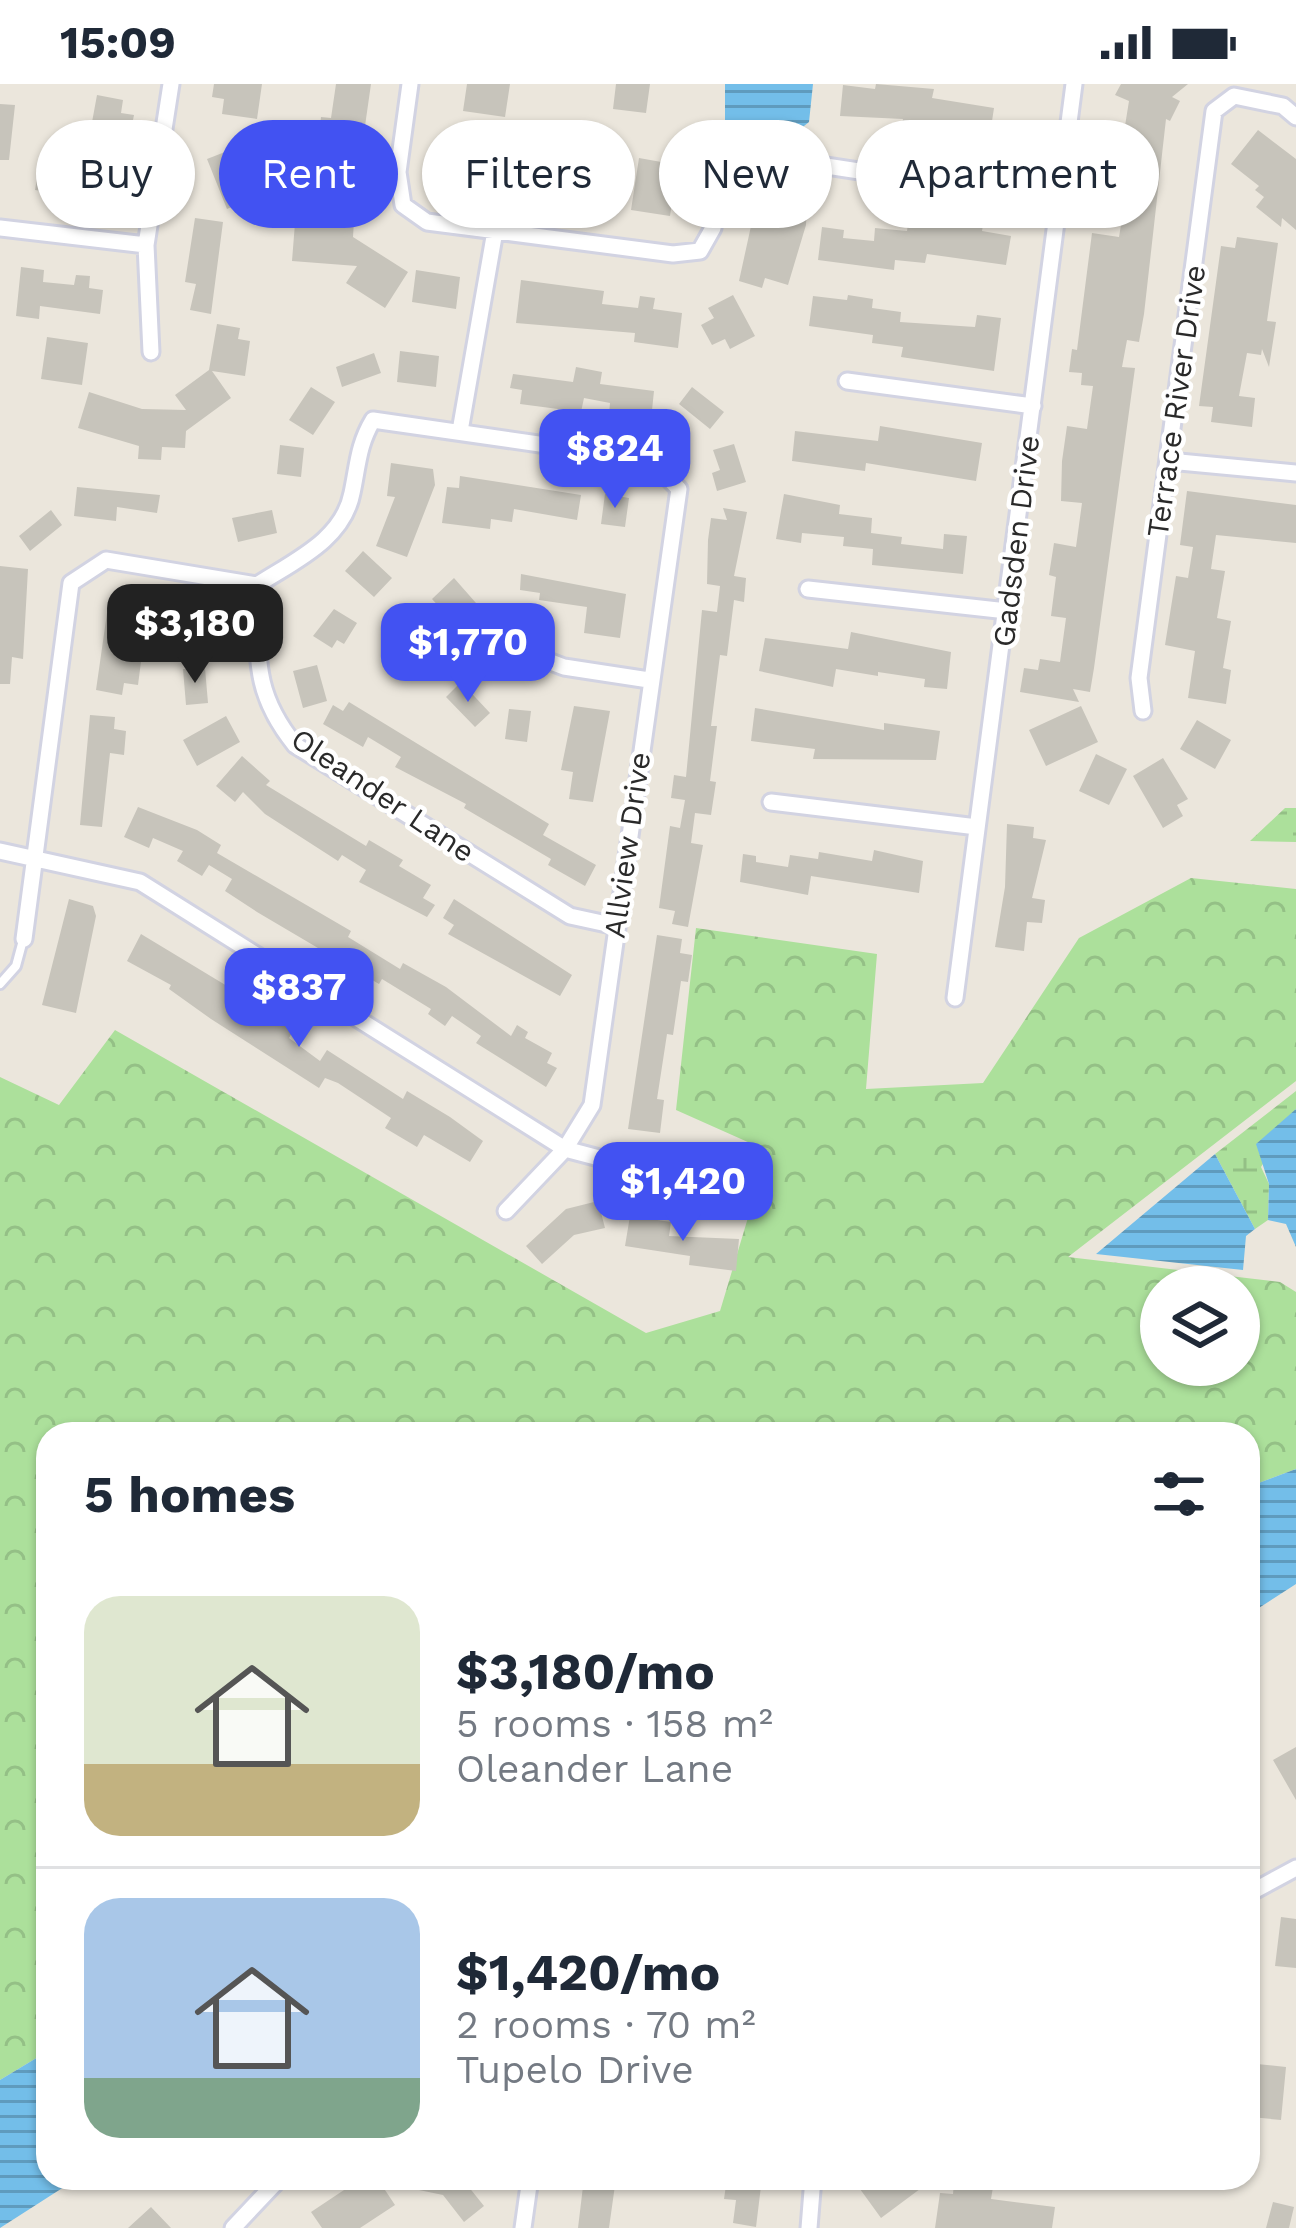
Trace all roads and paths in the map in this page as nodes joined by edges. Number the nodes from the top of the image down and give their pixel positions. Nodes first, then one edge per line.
1 (172, 84) edge
2 (410, 84) edge
3 (1074, 84) edge
4 (1296, 117) edge
5 (1070, 120) edge
6 (856, 170) edge
7 (0, 228) edge
8 (1057, 228) edge
9 (495, 231) junction
10 (146, 245) junction
11 (151, 352) dead end
12 (848, 381) dead end
13 (1033, 406) junction
14 (460, 431) junction
15 (1168, 461) junction
16 (1296, 473) edge
17 (257, 585) junction
18 (808, 590) dead end
19 (1007, 611) junction
20 (522, 651) dead end
21 (649, 680) junction
22 (1142, 711) dead end
23 (771, 802) dead end
24 (977, 827) junction
25 (0, 850) edge
26 (33, 854) junction
27 (616, 926) junction
28 (24, 939) joint
29 (0, 984) edge
30 (955, 998) dead end
31 (565, 1149) junction
32 (675, 1178) dead end
33 (506, 1211) dead end
34 (1296, 1868) edge
35 (1260, 1888) edge
36 (269, 2190) edge
37 (528, 2190) edge
38 (812, 2190) edge
39 (233, 2228) edge
40 (523, 2228) edge
41 (809, 2228) edge

1 - 10 street
2 - 9 street
3 - 5 street, Gadsden Drive
4 - 15 street, Terrace River Drive
6 - 9 street
7 - 10 street
8 - 13 street, Gadsden Drive
9 - 14 street
10 - 11 street
12 - 13 street
13 - 19 street, Gadsden Drive
14 - 17 street
14 - 21 street, Allview Drive
15 - 16 street
15 - 22 street, Terrace River Drive
17 - 26 street
17 - 27 street, Oleander Lane
18 - 19 street
19 - 24 street, Gadsden Drive
20 - 21 street
21 - 27 street, Allview Drive
23 - 24 street
24 - 30 street, Gadsden Drive
25 - 26 street
26 - 28 street
26 - 31 street
27 - 31 street, Allview Drive
28 - 29 lane
31 - 32 street
31 - 33 street, Allview Drive
34 - 35 street
36 - 39 street
37 - 40 street
38 - 41 street

